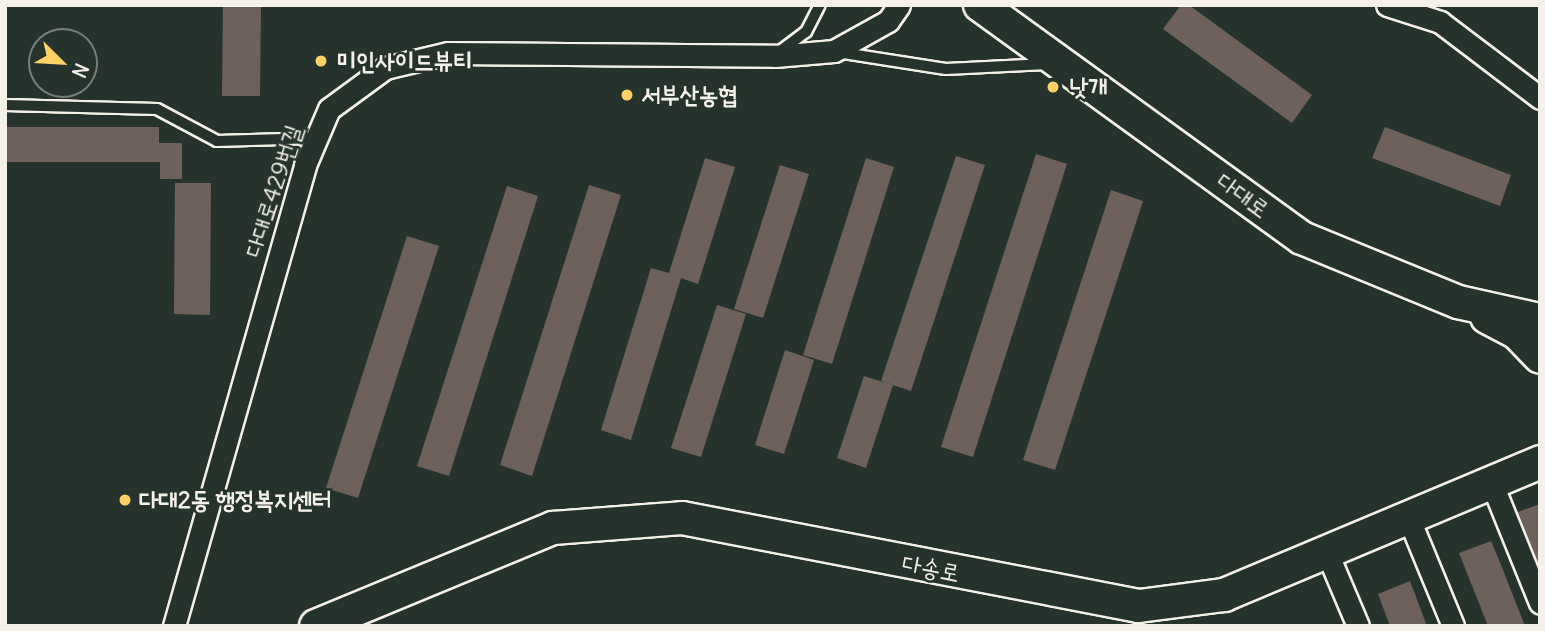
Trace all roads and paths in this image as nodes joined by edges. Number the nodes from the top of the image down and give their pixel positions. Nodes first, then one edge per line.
1 (820, 5) edge
2 (899, 5) edge
3 (980, 5) edge
4 (1387, 5) edge
5 (834, 51) junction
6 (775, 55) junction
7 (1060, 63) junction
8 (1540, 98) edge
9 (5, 105) edge
10 (317, 138) junction
11 (1458, 302) junction
12 (1540, 320) edge
13 (1540, 357) edge
14 (1538, 462) edge
15 (1492, 484) junction
16 (1409, 519) junction
17 (1328, 555) junction
18 (1532, 559) edge
19 (1540, 603) edge
20 (174, 626) edge
21 (316, 626) edge
22 (1358, 626) edge
23 (1453, 626) edge

1 - 6 lane
2 - 5 street, 다대로429번길
3 - 7 main road, 다대로
4 - 8 street
5 - 6 street, 다대로429번길
5 - 7 lane
6 - 10 street, 다대로429번길
7 - 11 main road, 다대로
9 - 10 lane
10 - 20 street, 다대로429번길
11 - 12 main road, 다대로
11 - 13 main road
14 - 15 main road, 다송로
15 - 16 main road, 다송로
15 - 18 street
16 - 17 main road, 다송로
16 - 23 street
17 - 21 main road, 다송로
17 - 22 street
18 - 19 street

